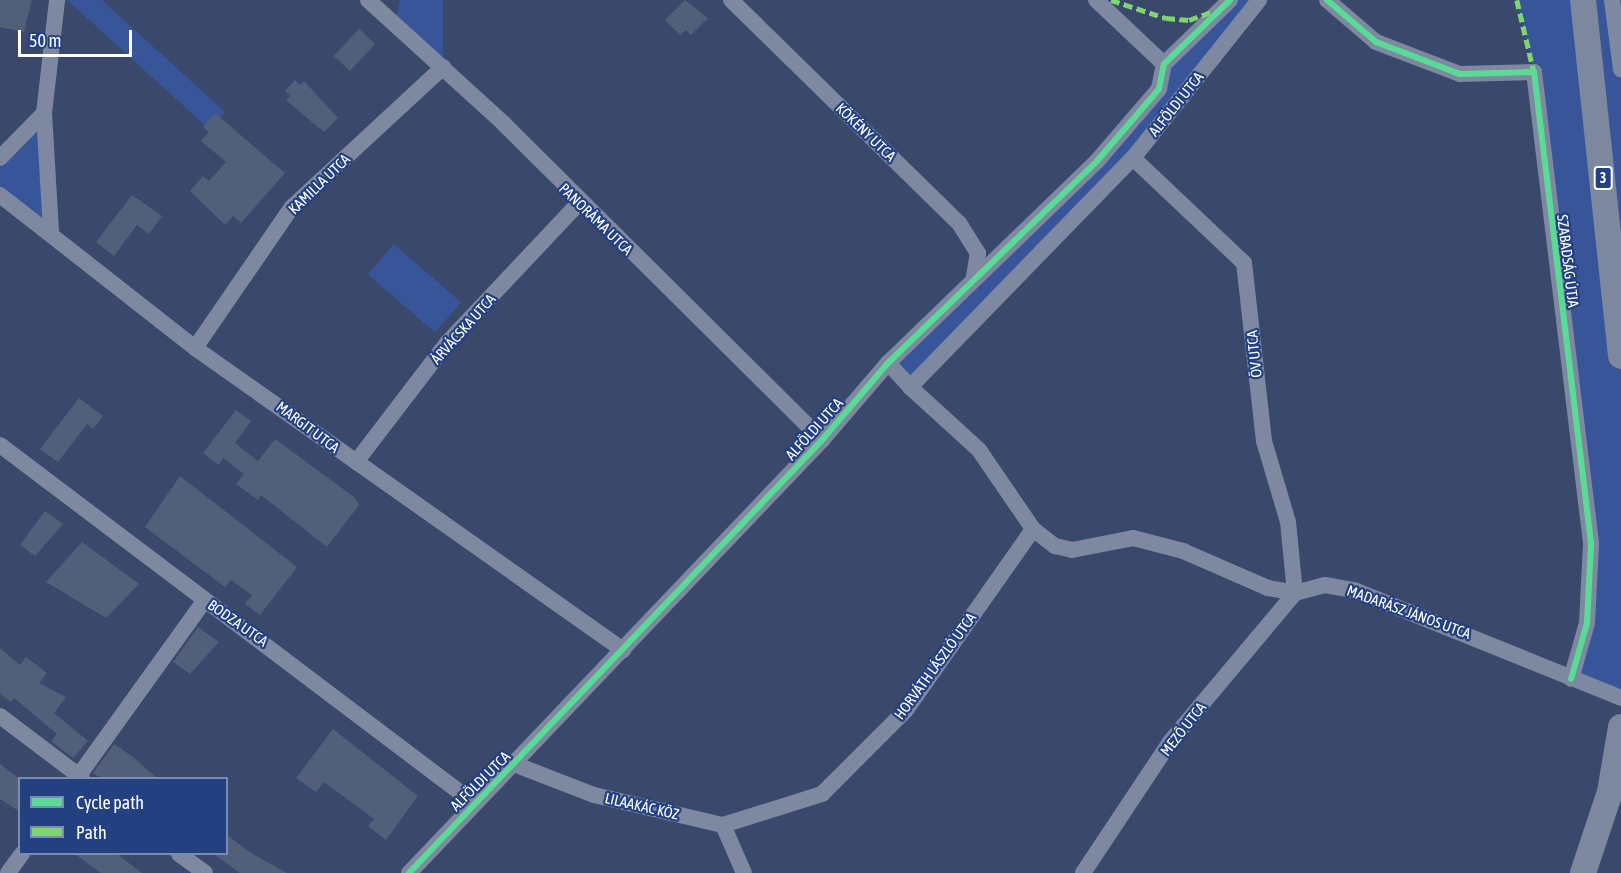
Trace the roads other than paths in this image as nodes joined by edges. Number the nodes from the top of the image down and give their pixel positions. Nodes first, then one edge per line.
1 (57, 0) edge
2 (368, 0) edge
3 (731, 0) edge
4 (1096, 0) edge
5 (1230, 0) edge
6 (1259, 0) edge
7 (1327, 0) edge
8 (1583, 0) edge
9 (1612, 0) edge
10 (1164, 64) junction
11 (443, 67) junction
12 (1621, 69) edge
13 (44, 113) junction
14 (0, 158) edge
15 (1133, 158) junction
16 (0, 195) edge
17 (579, 204) junction
18 (51, 231) junction
19 (974, 276) junction
20 (195, 348) junction
21 (1621, 356) edge
22 (888, 363) junction
23 (910, 387) junction
24 (822, 440) junction
25 (0, 445) edge
26 (356, 462) junction
27 (1033, 529) junction
28 (1295, 593) junction
29 (205, 600) junction
30 (623, 650) junction
31 (1570, 679) junction
32 (1621, 698) edge
33 (0, 716) edge
34 (1621, 727) edge
35 (514, 764) junction
36 (78, 777) edge
37 (80, 777) edge
38 (1616, 791) edge
39 (474, 803) junction
40 (723, 825) junction
41 (21, 855) edge
42 (180, 855) edge
43 (8, 873) edge
44 (205, 873) edge
45 (409, 873) edge
46 (744, 873) edge
47 (1083, 873) edge
48 (1583, 873) edge

1 - 13 street
2 - 11 street, PANORÁMA UTCA
3 - 19 street, KÖKÉNY UTCA
4 - 10 street
5 - 10 street, ALFÖLDI UTCA
6 - 15 street, ALFÖLDI UTCA
7 - 31 street, SZABADSÁG ÚTJA
8 - 21 main road, 3
9 - 12 street
10 - 19 street, ALFÖLDI UTCA
11 - 17 street, PANORÁMA UTCA
11 - 20 street, KAMILLA UTCA
13 - 14 street
13 - 18 street
15 - 23 street, ALFÖLDI UTCA
15 - 28 street, ÖV UTCA
16 - 18 street, MARGIT UTCA
17 - 24 street, PANORÁMA UTCA
17 - 26 street, ÁRVÁCSKA UTCA
18 - 20 street, MARGIT UTCA
19 - 22 street, ALFÖLDI UTCA
20 - 26 street, MARGIT UTCA
22 - 23 street
22 - 24 street, ALFÖLDI UTCA
23 - 27 street, MADARÁSZ JÁNOS UTCA
24 - 30 street, ALFÖLDI UTCA
25 - 29 street, BODZA UTCA
26 - 30 street, MARGIT UTCA
27 - 28 street, MADARÁSZ JÁNOS UTCA
27 - 40 street, HORVÁTH LÁSZLÓ UTCA
28 - 31 street, MADARÁSZ JÁNOS UTCA
28 - 47 street, MEZŐ UTCA
29 - 37 street
29 - 39 street, BODZA UTCA
30 - 35 street, ALFÖLDI UTCA
31 - 32 street, MADARÁSZ JÁNOS UTCA
33 - 36 street
34 - 38 main road
35 - 39 street, ALFÖLDI UTCA
35 - 40 street, LILAAKÁC KÖZ
38 - 48 main road
39 - 45 street, ALFÖLDI UTCA
40 - 46 street
41 - 43 street
42 - 44 street

